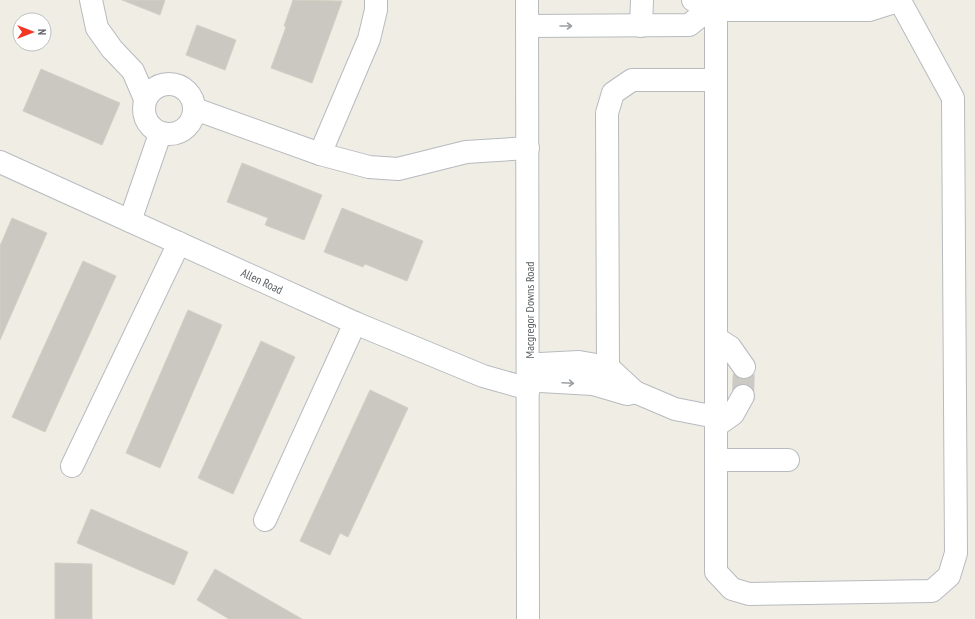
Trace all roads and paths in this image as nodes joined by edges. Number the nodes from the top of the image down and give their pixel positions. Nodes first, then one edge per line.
1 (90, 0) edge
2 (376, 0) edge
3 (527, 0) edge
4 (642, 0) edge
5 (900, 1) edge
6 (804, 5) edge
7 (706, 7) edge
8 (527, 26) junction
9 (641, 26) junction
10 (716, 80) junction
11 (145, 99) junction
12 (195, 109) junction
13 (160, 134) junction
14 (528, 148) junction
15 (320, 154) junction
16 (0, 163) edge
17 (130, 221) junction
18 (179, 243) junction
19 (355, 323) junction
20 (716, 338) junction
21 (608, 367) junction
22 (744, 367) tunnel mouth
23 (531, 377) junction
24 (635, 392) junction
25 (743, 396) tunnel mouth
26 (716, 421) junction
27 (716, 460) junction
28 (788, 460) dead end
29 (72, 466) dead end
30 (265, 520) dead end
31 (528, 619) edge

1 - 11 street
2 - 15 street
3 - 8 street, Macgregor Downs Road
4 - 9 street
5 - 6 street
5 - 27 street
6 - 7 street
7 - 9 street
7 - 10 street
8 -> 9 street
8 - 14 street, Macgregor Downs Road
10 - 20 street
10 - 21 street
11 - 12 street
11 - 13 street
12 - 13 street
12 - 15 street
13 - 17 street
14 - 15 street
14 - 23 street, Macgregor Downs Road
16 - 17 street, Allen Road
17 - 18 street, Allen Road
18 - 19 street, Allen Road
18 - 29 street
19 - 23 street, Allen Road
19 - 30 street
20 - 22 street
20 - 26 street
21 - 23 street
21 - 24 street
23 -> 24 street, Allen Road
23 - 31 street, Macgregor Downs Road
24 - 26 street
25 - 26 street
26 - 27 street
27 - 28 street

